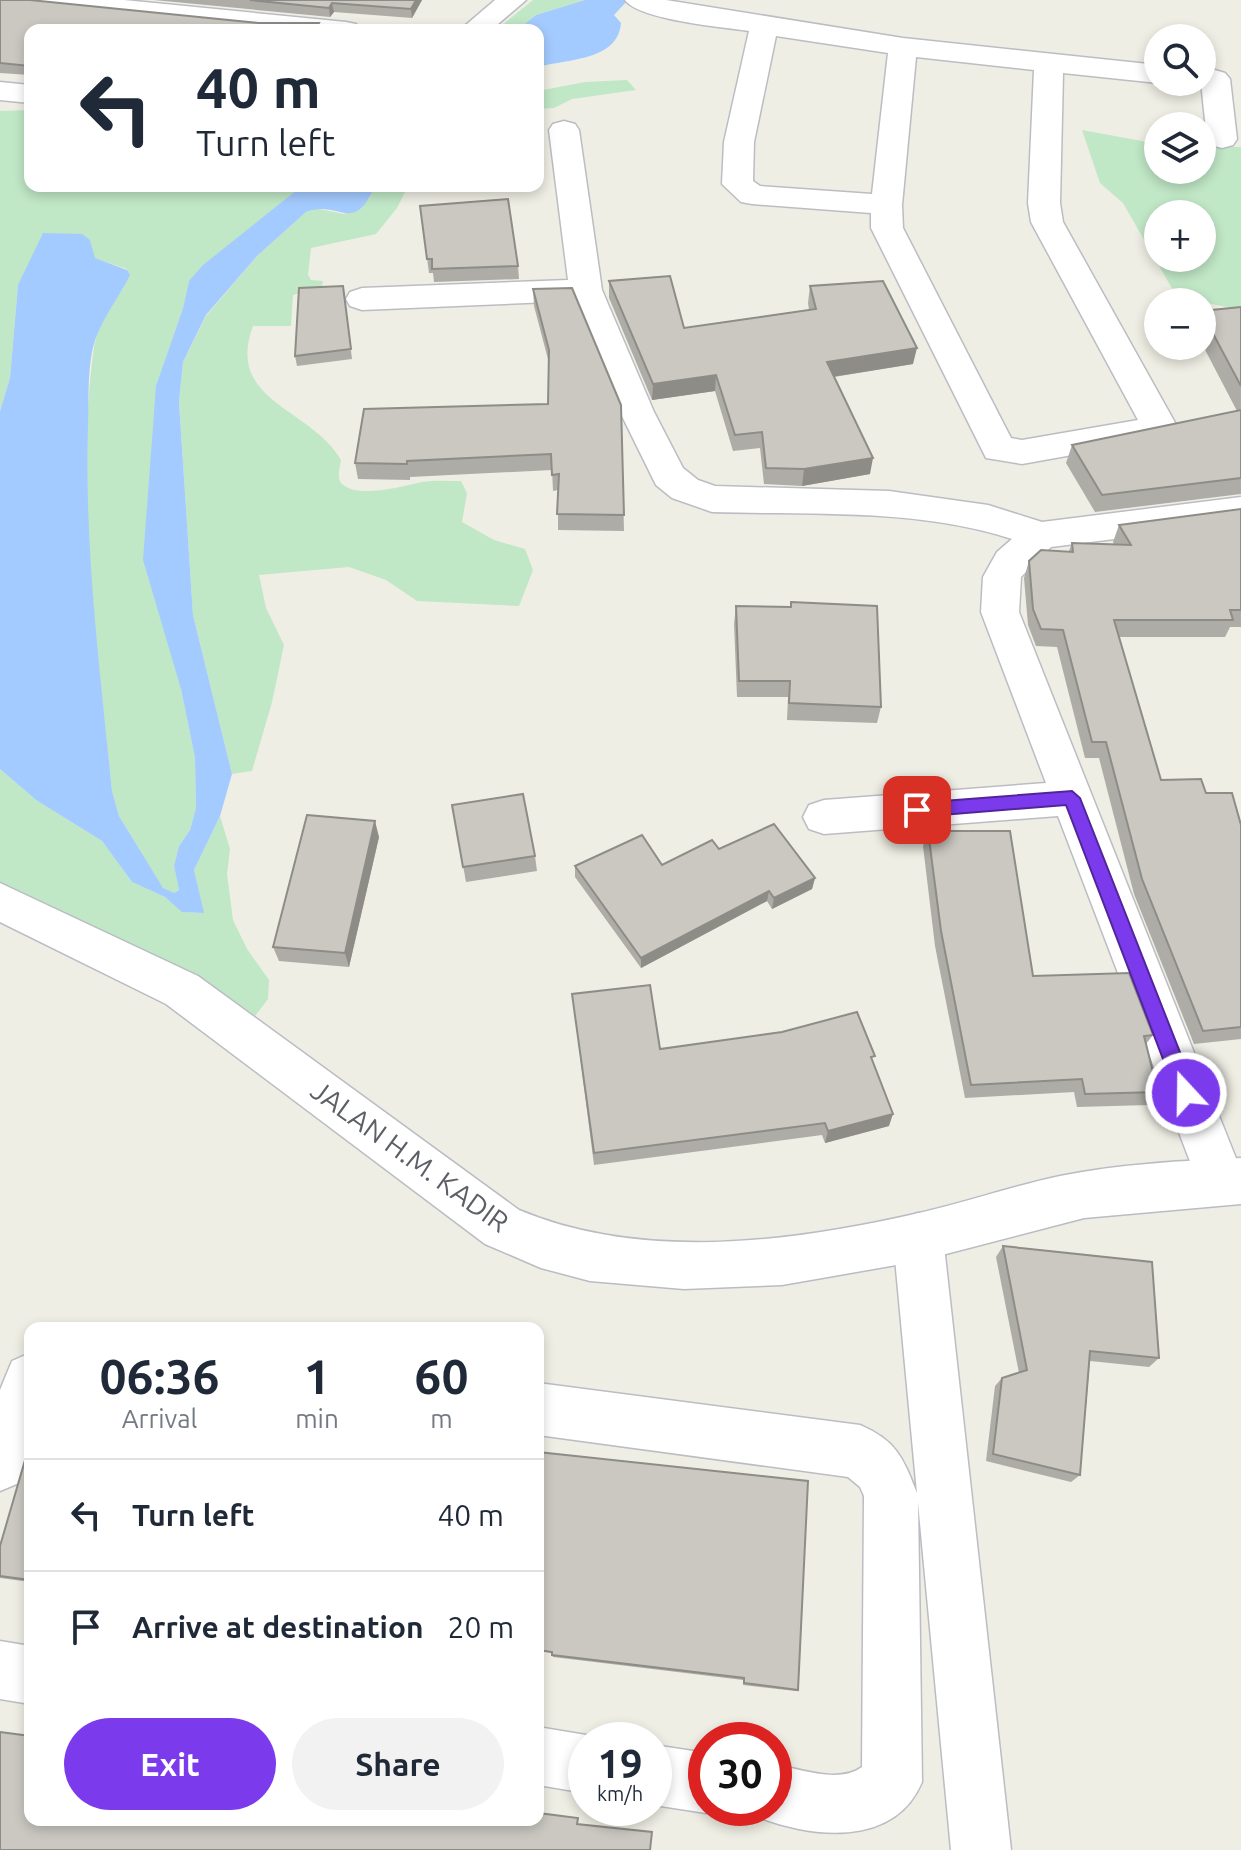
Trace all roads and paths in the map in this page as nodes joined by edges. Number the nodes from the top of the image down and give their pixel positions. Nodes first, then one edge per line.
1 (38, 0) edge
2 (512, 0) edge
3 (639, 0) edge
4 (284, 24) edge
5 (482, 24) edge
6 (764, 26) junction
7 (903, 47) junction
8 (1049, 65) junction
9 (1144, 73) edge
10 (1219, 79) edge
11 (564, 130) dead end
12 (1222, 139) dead end
13 (886, 205) junction
14 (586, 290) junction
15 (362, 299) dead end
16 (1241, 510) edge
17 (1041, 535) junction
18 (1072, 798) junction
19 (824, 817) dead end
20 (0, 901) edge
21 (1231, 1181) edge
22 (918, 1237) junction
23 (24, 1396) edge
24 (544, 1410) edge
25 (0, 1464) edge
26 (0, 1670) edge
27 (24, 1674) edge
28 (544, 1757) edge
29 (568, 1761) edge
30 (792, 1797) edge
31 (981, 1850) edge

1 - 4 street
2 - 5 street
3 - 6 street
6 - 7 street
6 - 13 street
7 - 8 street
7 - 13 street
8 - 9 street
8 - 13 street
10 - 12 street
11 - 14 street
14 - 15 street
14 - 17 street
16 - 17 street
17 - 18 street
18 - 19 street
18 - 21 street
20 - 22 street, JALAN H.M. KADIR
21 - 22 street, JALAN H.M. KADIR
22 - 31 street
23 - 25 street
24 - 30 street
26 - 27 street
28 - 29 street

